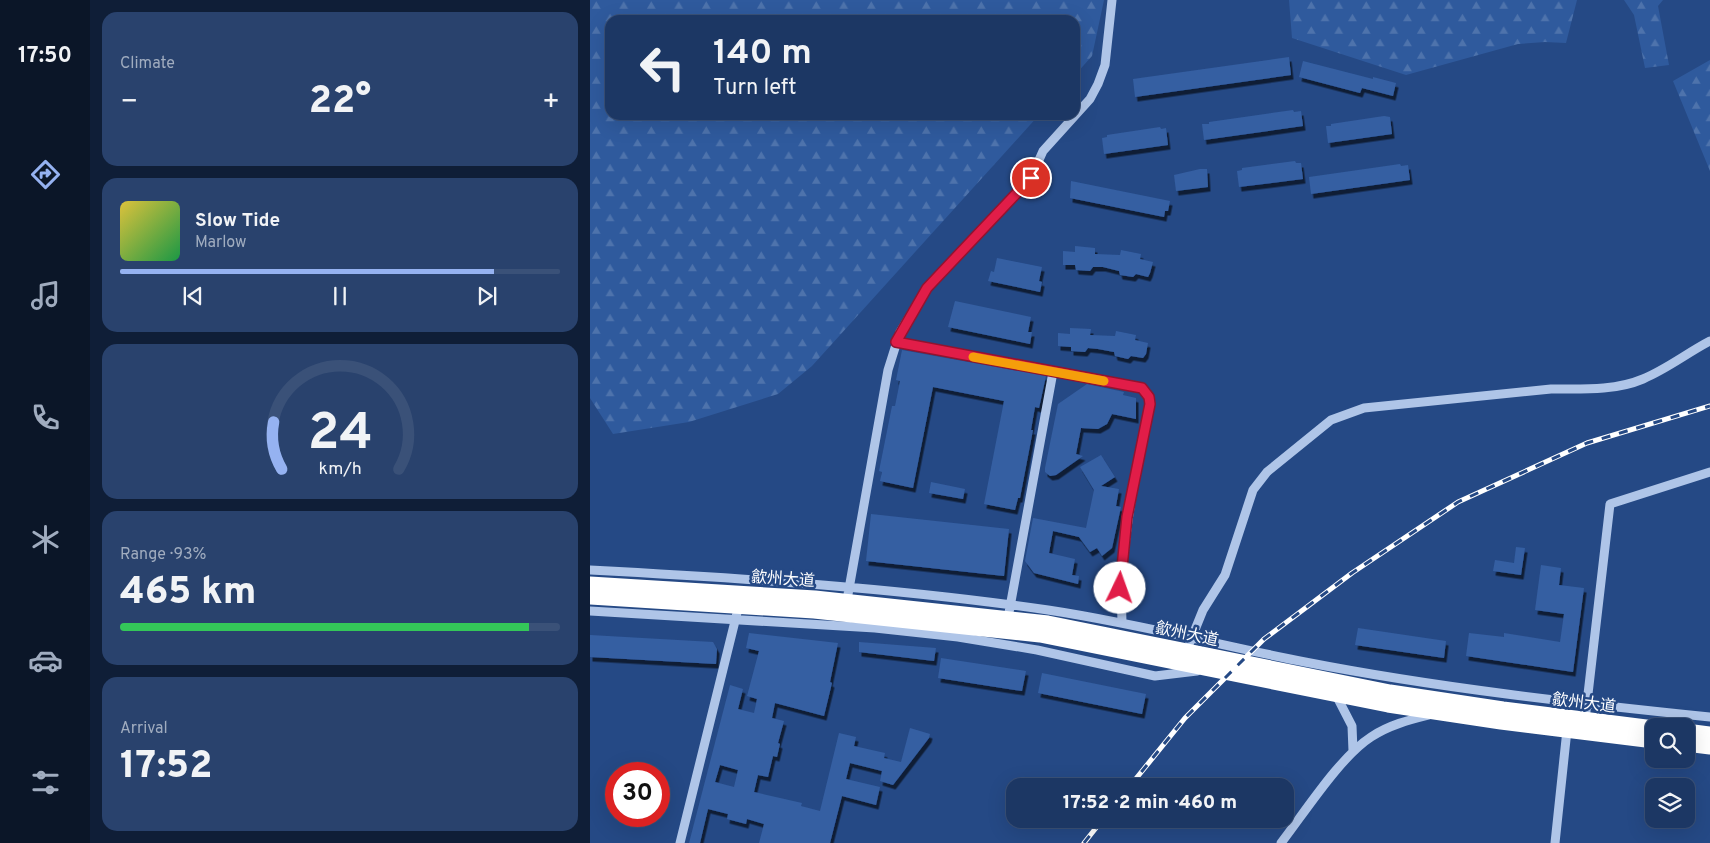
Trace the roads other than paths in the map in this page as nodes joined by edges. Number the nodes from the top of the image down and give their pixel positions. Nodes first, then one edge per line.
1 (1112, 0) edge
2 (1080, 110) edge
3 (1071, 120) edge
4 (1710, 341) edge
5 (896, 342) junction
6 (1053, 372) junction
7 (1710, 472) edge
8 (590, 570) edge
9 (590, 584) edge
10 (848, 593) junction
11 (590, 597) edge
12 (590, 611) edge
13 (1009, 611) junction
14 (737, 612) junction
15 (1122, 622) junction
16 (1190, 644) junction
17 (1336, 695) junction
18 (1587, 703) junction
19 (1436, 713) junction
20 (1710, 718) edge
21 (1585, 720) junction
22 (1645, 727) edge
23 (1567, 730) junction
24 (1695, 732) edge
25 (1710, 734) edge
26 (1645, 740) edge
27 (1695, 745) edge
28 (1710, 747) edge
29 (1353, 751) junction
30 (680, 843) edge
31 (1281, 843) edge
32 (1555, 843) edge

1 - 2 street
3 - 5 street
4 - 16 street
5 - 6 street
5 - 10 street
6 - 13 street
6 - 15 street
7 - 18 street
8 - 10 street
9 - 10 highway, 歙州大道
10 - 13 highway, 歙州大道
11 - 14 highway, 歙州大道
12 - 14 street
13 - 15 street
13 - 16 highway, 歙州大道
14 - 17 highway, 歙州大道
14 - 30 street
15 - 16 street
16 - 18 street
16 - 21 highway, 歙州大道
17 - 19 highway, 歙州大道
17 - 29 street
18 - 20 street
18 - 21 street
19 - 23 highway, 歙州大道
19 - 29 street
21 - 22 highway, 歙州大道
23 - 26 highway, 歙州大道
23 - 32 street
24 - 25 highway
27 - 28 highway
29 - 31 street

